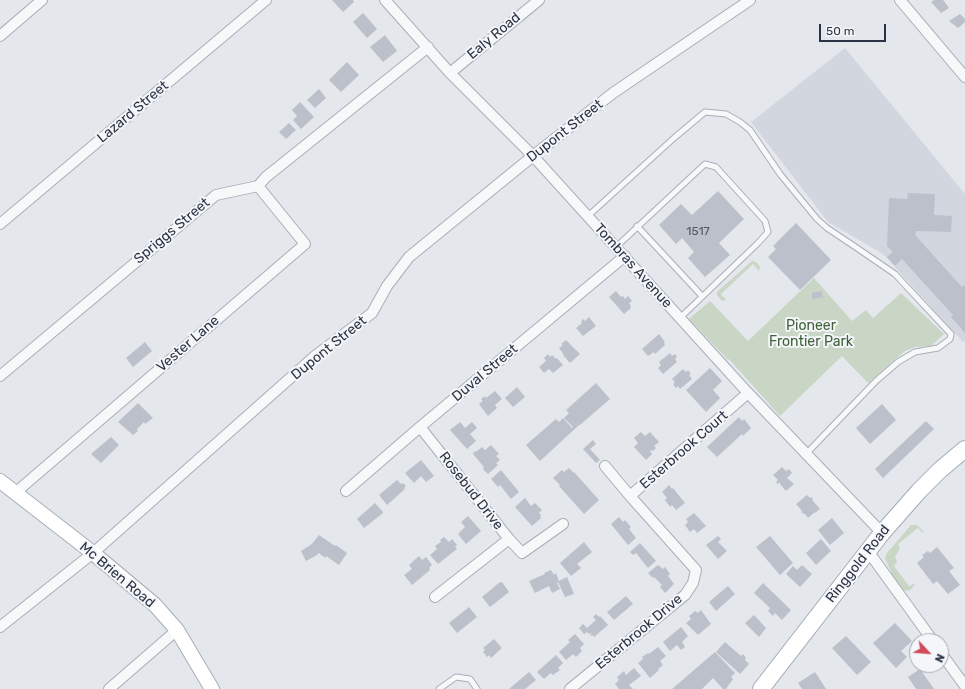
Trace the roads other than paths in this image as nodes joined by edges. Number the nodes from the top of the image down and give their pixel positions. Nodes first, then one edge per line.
1 (266, 0) edge
2 (385, 0) edge
3 (539, 0) edge
4 (750, 0) edge
5 (900, 0) edge
6 (39, 1) edge
7 (0, 36) edge
8 (428, 47) junction
9 (450, 73) junction
10 (965, 77) edge
11 (533, 156) junction
12 (258, 186) junction
13 (588, 216) junction
14 (0, 224) edge
15 (637, 226) junction
16 (616, 247) junction
17 (625, 256) junction
18 (702, 296) junction
19 (680, 318) junction
20 (0, 376) edge
21 (748, 393) junction
22 (420, 427) junction
23 (965, 449) edge
24 (806, 454) junction
25 (605, 466) dead end
26 (0, 481) edge
27 (346, 492) dead end
28 (15, 493) junction
29 (630, 496) junction
30 (563, 524) dead end
31 (882, 533) junction
32 (508, 539) junction
33 (868, 551) junction
34 (93, 553) junction
35 (435, 597) dead end
36 (0, 627) edge
37 (177, 630) junction
38 (927, 633) edge
39 (949, 664) edge
40 (965, 686) edge
41 (110, 689) edge
42 (212, 689) edge
43 (439, 689) edge
44 (477, 689) edge
45 (570, 689) edge
46 (761, 689) edge

1 - 14 street, Lazard Street
2 - 8 street, Tombras Avenue
3 - 9 street, Ealy Road
4 - 11 street, Dupont Street
5 - 10 street
6 - 7 street
8 - 9 street, Tombras Avenue
8 - 12 street
9 - 11 street, Tombras Avenue
11 - 13 street, Tombras Avenue
11 - 34 street, Dupont Street
12 - 20 street, Spriggs Street
12 - 28 street, Vester Lane
13 - 16 street, Tombras Avenue
13 - 24 lane
15 - 16 lane
15 - 18 lane
15 - 18 lane
16 - 17 street, Tombras Avenue
17 - 19 street, Tombras Avenue
17 - 22 street, Duval Street
18 - 19 lane
19 - 21 street, Tombras Avenue
21 - 24 street, Tombras Avenue
21 - 29 street, Esterbrook Court
22 - 27 street, Duval Street
22 - 32 street, Rosebud Drive
23 - 31 main road, Ringgold Road
24 - 31 street, Tombras Avenue
25 - 29 street, Esterbrook Court
26 - 28 main road, Mc Brien Road
28 - 34 main road, Mc Brien Road
29 - 45 street, Esterbrook Drive
30 - 32 street, Rosebud Drive
31 - 33 main road, Ringgold Road
32 - 35 street
33 - 38 street
33 - 46 main road, Ringgold Road
34 - 36 street, Dupont Street
34 - 37 main road, Mc Brien Road
37 - 41 street
37 - 42 main road, Mc Brien Road
39 - 40 street
43 - 44 lane

